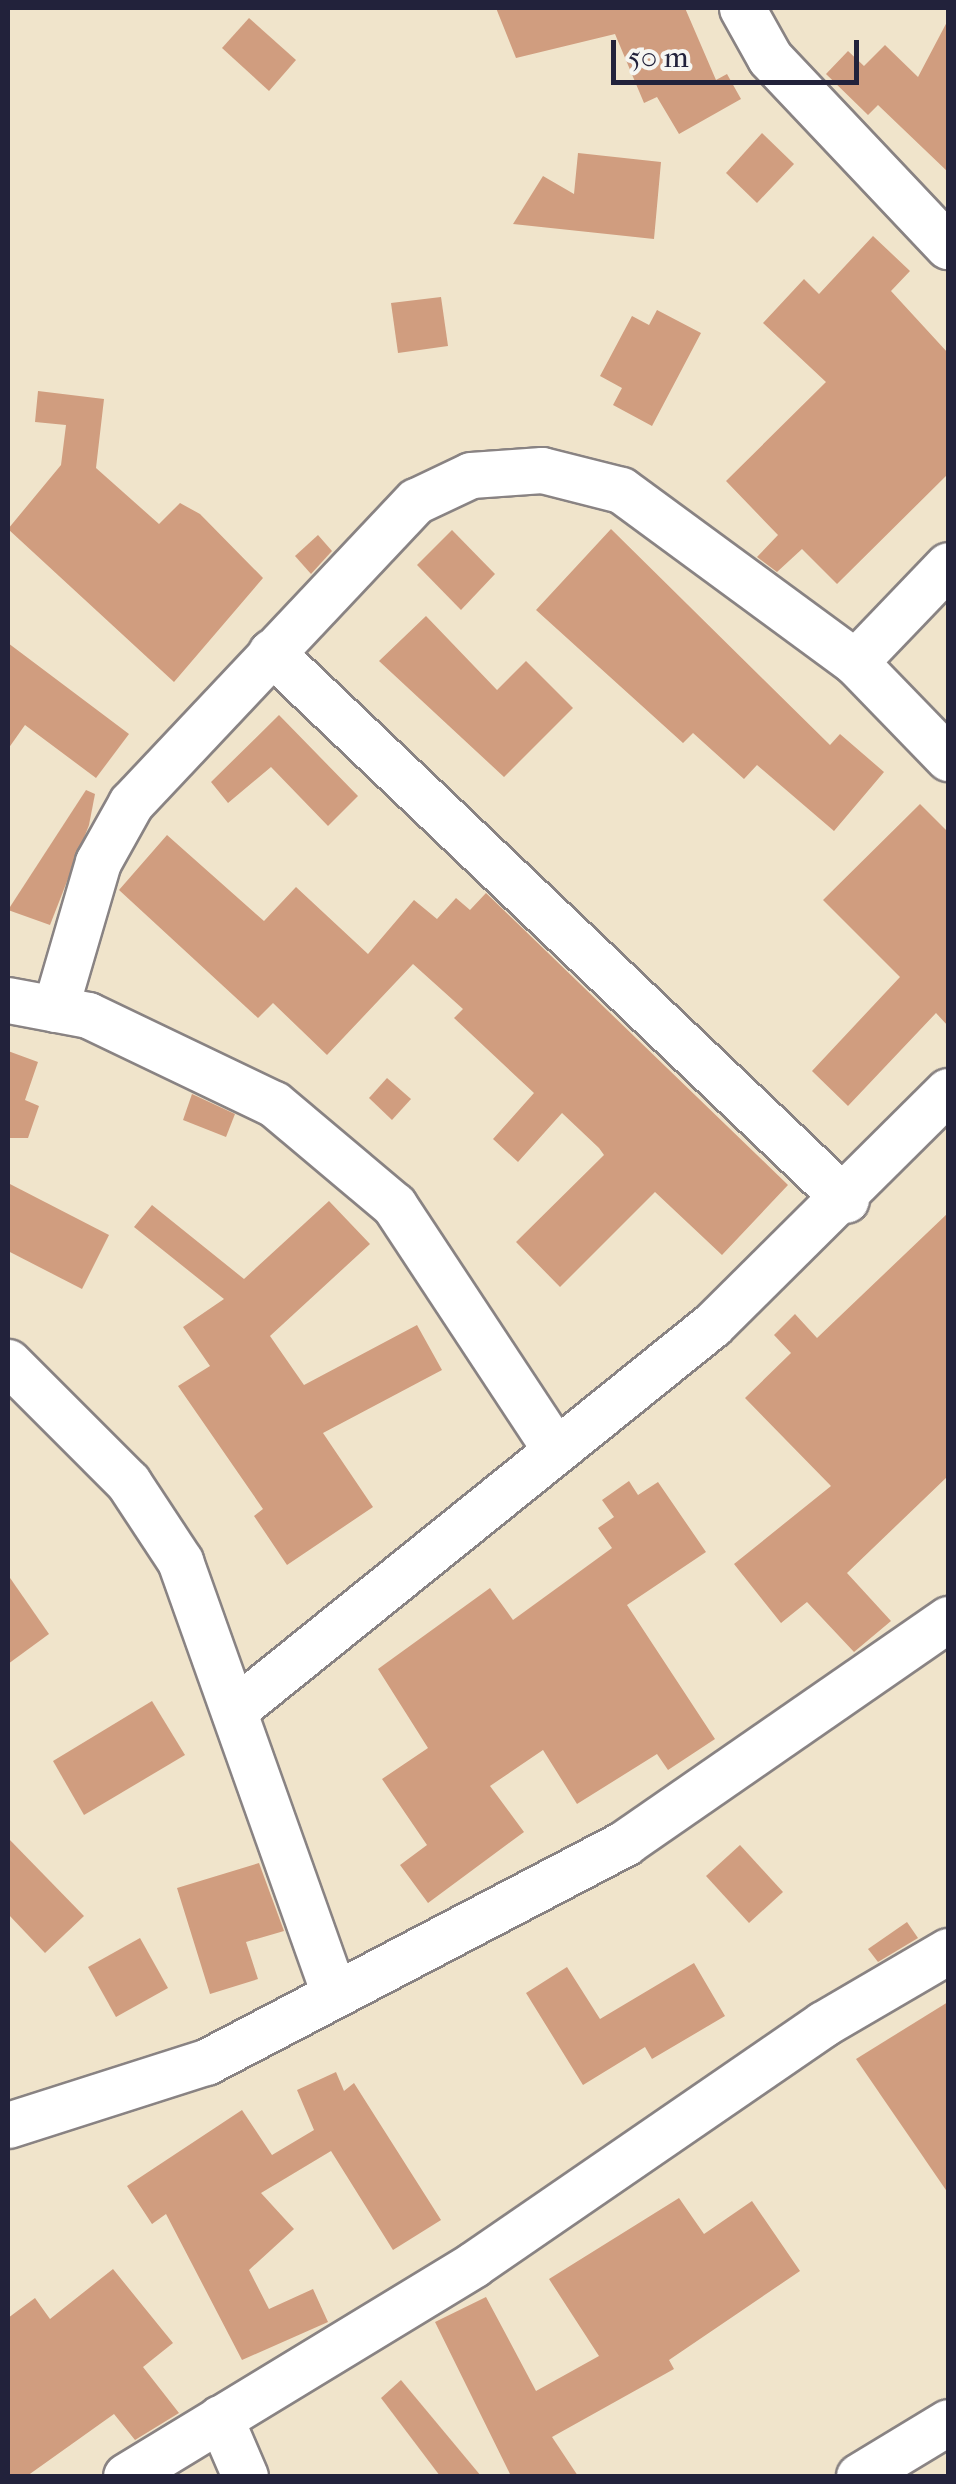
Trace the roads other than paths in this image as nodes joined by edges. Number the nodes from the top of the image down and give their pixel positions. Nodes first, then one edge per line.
1 (742, 8) edge
2 (948, 246) edge
3 (948, 565) edge
4 (271, 652) junction
5 (855, 662) junction
6 (948, 758) edge
7 (8, 1000) edge
8 (55, 1009) junction
9 (948, 1091) edge
10 (846, 1200) junction
11 (8, 1362) edge
12 (552, 1445) junction
13 (948, 1619) edge
14 (238, 1707) junction
15 (948, 1951) edge
16 (333, 1991) junction
17 (8, 2125) edge
18 (220, 2418) junction
19 (948, 2422) edge
20 (126, 2476) edge
21 (245, 2476) edge
22 (859, 2476) edge

1 - 2 street
3 - 5 street
4 - 5 street
4 - 8 street
4 - 10 street
5 - 6 street
7 - 8 street
8 - 12 street
9 - 10 street
10 - 12 street
11 - 14 street
12 - 14 street
13 - 16 street
14 - 16 street
15 - 18 street
16 - 17 street
18 - 20 street
18 - 21 street
19 - 22 street

